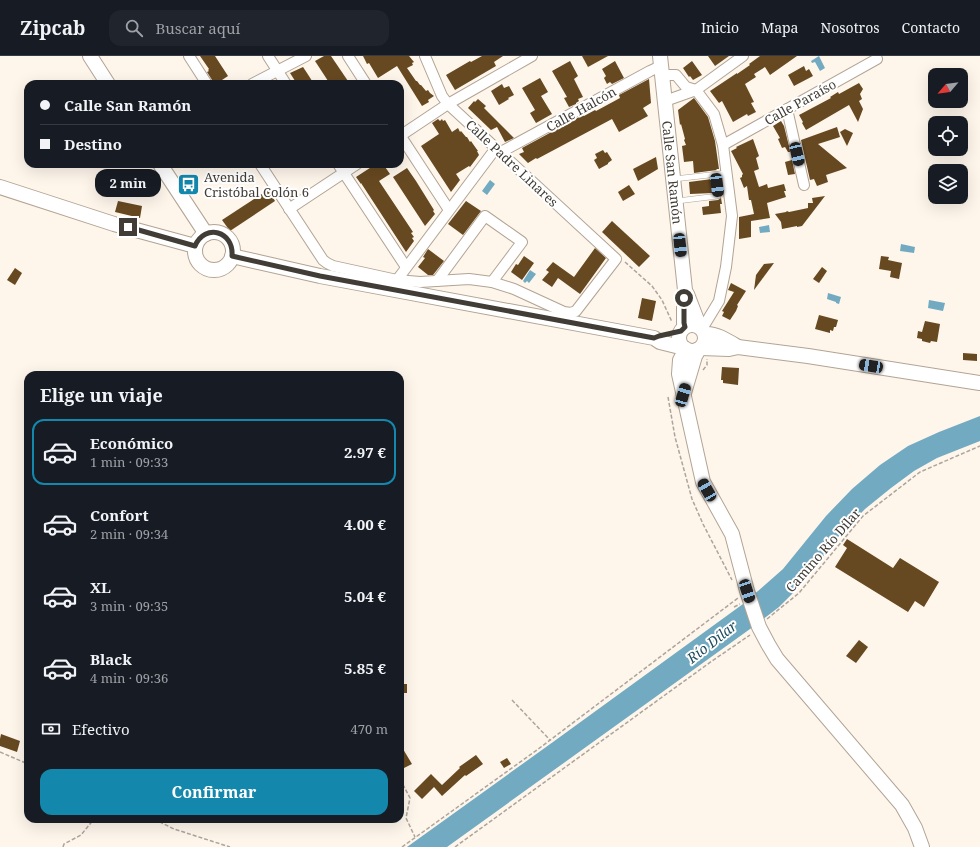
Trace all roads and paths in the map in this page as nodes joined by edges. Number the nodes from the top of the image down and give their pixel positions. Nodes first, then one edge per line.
1 (90, 56) edge
2 (189, 56) edge
3 (268, 56) edge
4 (306, 56) edge
5 (348, 56) edge
6 (425, 56) edge
7 (532, 56) edge
8 (743, 56) edge
9 (877, 59) dead end
10 (661, 66) edge
11 (278, 71) junction
12 (105, 80) edge
13 (204, 80) edge
14 (260, 80) edge
15 (284, 80) edge
16 (363, 80) edge
17 (696, 90) junction
18 (665, 101) junction
19 (448, 104) junction
20 (787, 109) junction
21 (404, 133) edge
22 (404, 142) edge
23 (723, 145) junction
24 (498, 150) junction
25 (163, 168) edge
26 (263, 168) edge
27 (341, 168) edge
28 (727, 173) junction
29 (715, 174) junction
30 (673, 180) junction
31 (804, 185) dead end
32 (0, 187) edge
33 (676, 201) junction
34 (289, 209) junction
35 (449, 210) junction
36 (206, 234) junction
37 (195, 246) junction
38 (232, 256) junction
39 (616, 259) junction
40 (406, 267) junction
41 (397, 280) junction
42 (437, 281) junction
43 (492, 282) junction
44 (692, 329) junction
45 (654, 338) junction
46 (738, 347) junction
47 (696, 349) junction
48 (702, 371) dead end
49 (980, 383) edge
50 (683, 395) junction
51 (668, 397) dead end
52 (980, 446) edge
53 (732, 580) dead end
54 (742, 594) junction
55 (734, 607) dead end
56 (760, 627) junction
57 (512, 700) dead end
58 (550, 740) junction
59 (0, 752) edge
60 (24, 762) edge
61 (404, 787) edge
62 (90, 823) edge
63 (162, 823) edge
64 (416, 837) junction
65 (63, 847) edge
66 (230, 847) edge
67 (402, 847) edge
68 (455, 847) edge
69 (922, 847) edge

1 - 12 street
2 - 13 street
3 - 11 street
4 - 11 street
5 - 16 street
6 - 19 street, Calle Padre Linares
7 - 19 street
8 - 17 street
9 - 20 street, Calle Paraíso
10 - 17 street
10 - 18 street, Calle San Ramón
10 - 24 street, Calle Halcón
11 - 14 street
11 - 15 street
17 - 18 street
17 - 23 street
18 - 30 street, Calle San Ramón
19 - 21 street
19 - 24 street, Calle Padre Linares
20 - 23 street, Calle Paraíso
20 - 31 street
22 - 35 street
23 - 28 street
24 - 35 street
24 - 39 street, Calle Padre Linares
25 - 36 street
26 - 34 street
27 - 34 street
27 - 40 street
28 - 29 lane
28 - 44 street
29 - 30 lane
29 - 33 lane
30 - 33 street, Calle San Ramón
32 - 37 street
33 - 44 street, Calle San Ramón
34 - 41 street
35 - 40 street
36 - 37 street
36 - 38 street
37 - 38 street
38 - 45 street
39 - 43 street
39 - 44 path
40 - 41 street
41 - 42 street
42 - 43 street
42 - 43 street
44 - 45 street
44 - 46 street
44 - 47 street
44 - 47 street
45 - 47 street
45 - 50 street
46 - 47 street
46 - 49 street
47 - 48 path
47 - 50 street
50 - 54 street
51 - 53 path
52 - 56 path, Camino Río Dílar
54 - 55 path
54 - 56 street
54 - 58 path
56 - 68 path, Camino Río Dílar
56 - 69 street
57 - 58 path
58 - 64 path
59 - 60 path
61 - 64 path
62 - 65 path
63 - 66 path
64 - 67 path

